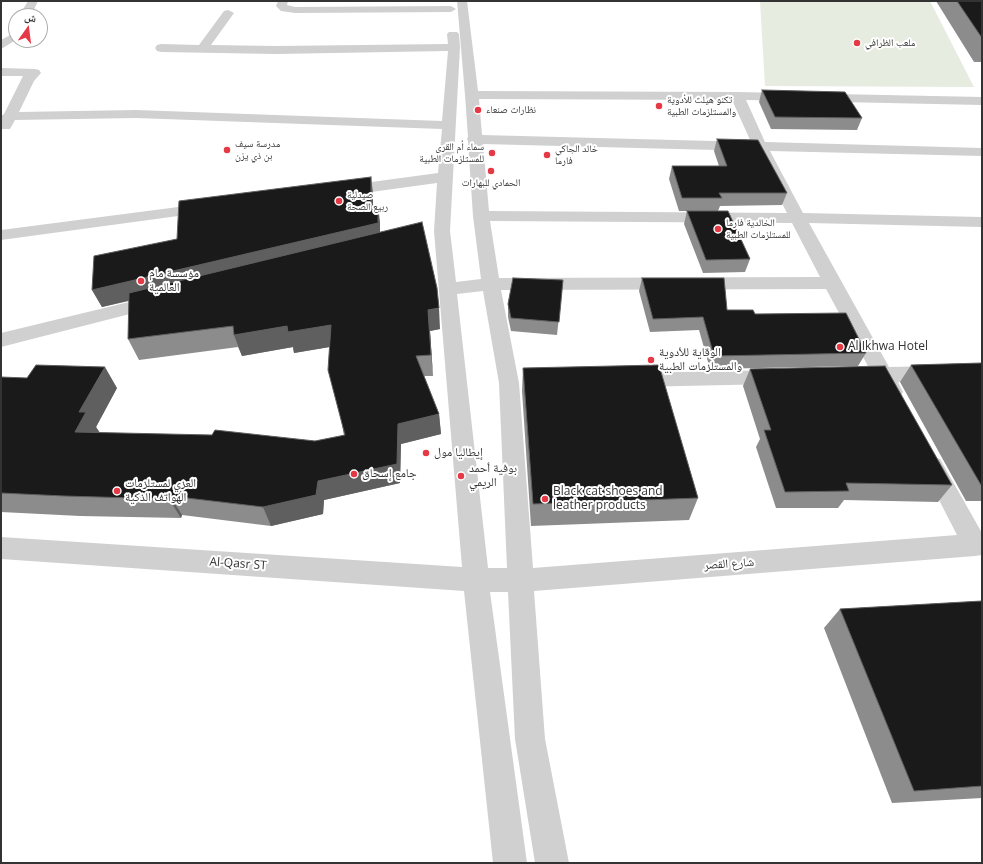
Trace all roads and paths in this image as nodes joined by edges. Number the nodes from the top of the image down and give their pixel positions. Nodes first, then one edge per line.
1 (283, 1) edge
2 (454, 4) edge
3 (228, 13) dead end
4 (454, 47) junction
5 (161, 48) dead end
6 (202, 49) junction
7 (1, 72) edge
8 (472, 95) junction
9 (737, 96) junction
10 (979, 103) edge
11 (5, 119) edge
12 (450, 125) junction
13 (1, 135) edge
14 (474, 139) junction
15 (760, 146) junction
16 (982, 152) edge
17 (446, 177) junction
18 (329, 192) edge
19 (228, 206) edge
20 (481, 216) junction
21 (798, 218) junction
22 (982, 222) edge
23 (1, 235) edge
24 (832, 283) junction
25 (491, 284) junction
26 (448, 288) junction
27 (171, 298) edge
28 (1, 340) edge
29 (982, 372) edge
30 (884, 375) junction
31 (852, 376) edge
32 (796, 377) edge
33 (613, 381) edge
34 (902, 410) edge
35 (925, 452) edge
36 (978, 545) edge
37 (1, 548) edge
38 (476, 580) junction
39 (522, 580) junction
40 (510, 863) edge
41 (552, 863) edge

1 - 2 street
2 - 4 street
2 - 8 street
3 - 6 street
4 - 6 street
4 - 12 street
5 - 6 street
7 - 11 street
8 - 9 street
8 - 14 street
9 - 10 street
9 - 15 street
11 - 12 street
11 - 13 street
12 - 17 street
14 - 15 street
14 - 20 street
15 - 16 street
15 - 21 street
17 - 18 street
17 - 26 street
19 - 23 street
20 - 21 street
20 - 25 street
21 - 22 street
21 - 24 street
24 - 25 street
24 - 30 street
25 - 26 street
25 - 39 street
26 - 38 street
27 - 28 street
29 - 30 street
30 - 31 street
30 - 34 street
32 - 33 street
35 - 36 street
36 - 39 street, شارع القصر
37 - 38 street, Al-Qasr ST
38 - 39 street, شارع القصر
38 - 40 street
39 - 41 street

